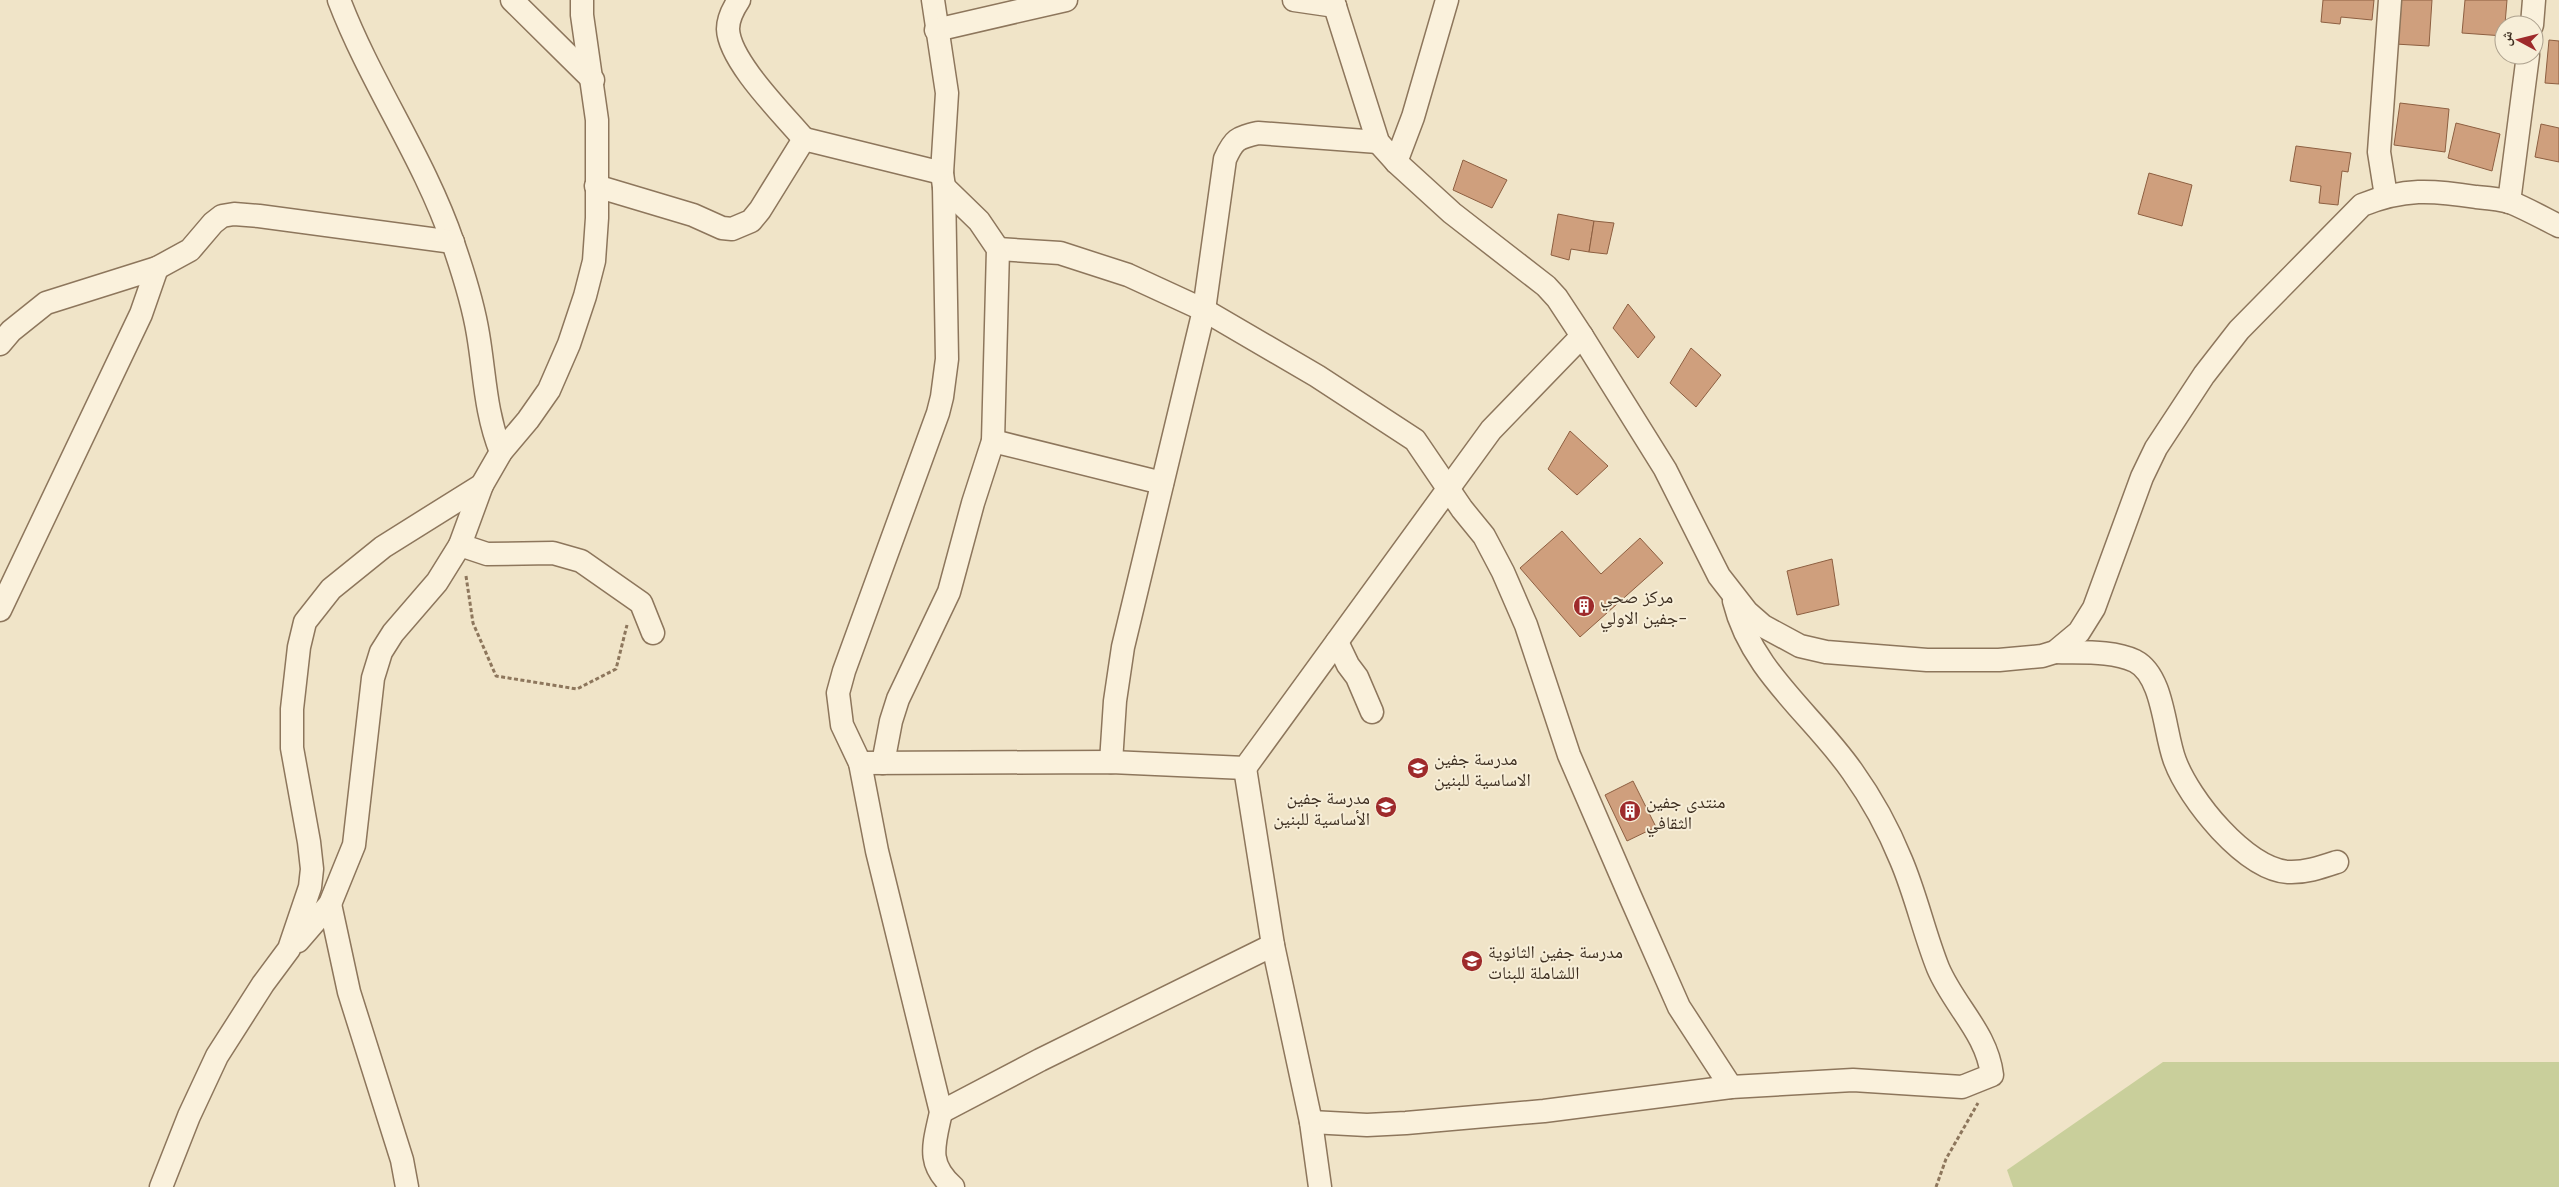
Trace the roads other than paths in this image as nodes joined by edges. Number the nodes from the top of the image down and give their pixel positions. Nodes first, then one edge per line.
1 (339, 0) edge
2 (512, 0) edge
3 (582, 0) edge
4 (738, 0) edge
5 (933, 0) edge
6 (1066, 0) edge
7 (1294, 0) edge
8 (1447, 0) edge
9 (2390, 0) edge
10 (2534, 0) edge
11 (1334, 3) edge
12 (2533, 15) edge
13 (936, 30) junction
14 (2527, 65) edge
15 (593, 80) junction
16 (804, 139) junction
17 (1378, 142) junction
18 (1396, 162) junction
19 (943, 180) junction
20 (596, 186) junction
21 (2386, 196) junction
22 (2509, 202) junction
23 (2559, 226) edge
24 (453, 242) junction
25 (998, 249) junction
26 (157, 268) junction
27 (1204, 310) junction
28 (1582, 336) junction
29 (0, 344) edge
30 (993, 441) junction
31 (501, 452) junction
32 (1162, 483) junction
33 (482, 484) junction
34 (1448, 490) junction
35 (460, 545) junction
36 (1732, 595) junction
37 (0, 610) edge
38 (653, 633) dead end
39 (1337, 642) junction
40 (2055, 652) junction
41 (1372, 712) dead end
42 (1111, 762) junction
43 (883, 763) junction
44 (860, 764) junction
45 (1245, 768) junction
46 (2337, 862) dead end
47 (330, 904) junction
48 (1273, 944) junction
49 (289, 949) junction
50 (1731, 1087) junction
51 (941, 1112) junction
52 (1311, 1122) junction
53 (164, 1185) edge
54 (408, 1187) edge
55 (953, 1187) edge
56 (1320, 1187) edge

1 - 24 street
2 - 15 street
3 - 15 street
4 - 16 street
5 - 13 street
6 - 13 street
7 - 11 street
8 - 18 street
9 - 21 street
10 - 12 street
11 - 17 street
13 - 19 street
14 - 22 street
15 - 20 street
16 - 19 street
16 - 20 street
17 - 18 street
17 - 27 street
18 - 28 street
19 - 25 street
19 - 44 street
20 - 31 street
21 - 22 street
21 - 40 street
22 - 23 street
24 - 26 street
24 - 31 street
25 - 27 street
25 - 30 street
26 - 29 street
26 - 37 street
27 - 32 street
27 - 34 street
28 - 34 street
28 - 36 street
30 - 32 street
30 - 43 street
31 - 33 street
32 - 42 street
33 - 35 street
33 - 49 street
34 - 39 street
34 - 50 street
35 - 38 street
35 - 47 street
36 - 40 street
36 - 50 street
39 - 41 street
39 - 45 street
40 - 46 street
42 - 43 street
42 - 45 street
43 - 44 street
44 - 51 street
45 - 48 street
47 - 49 street
47 - 54 street
48 - 51 street
48 - 52 street
49 - 53 street
50 - 52 street
51 - 55 street
52 - 56 street

